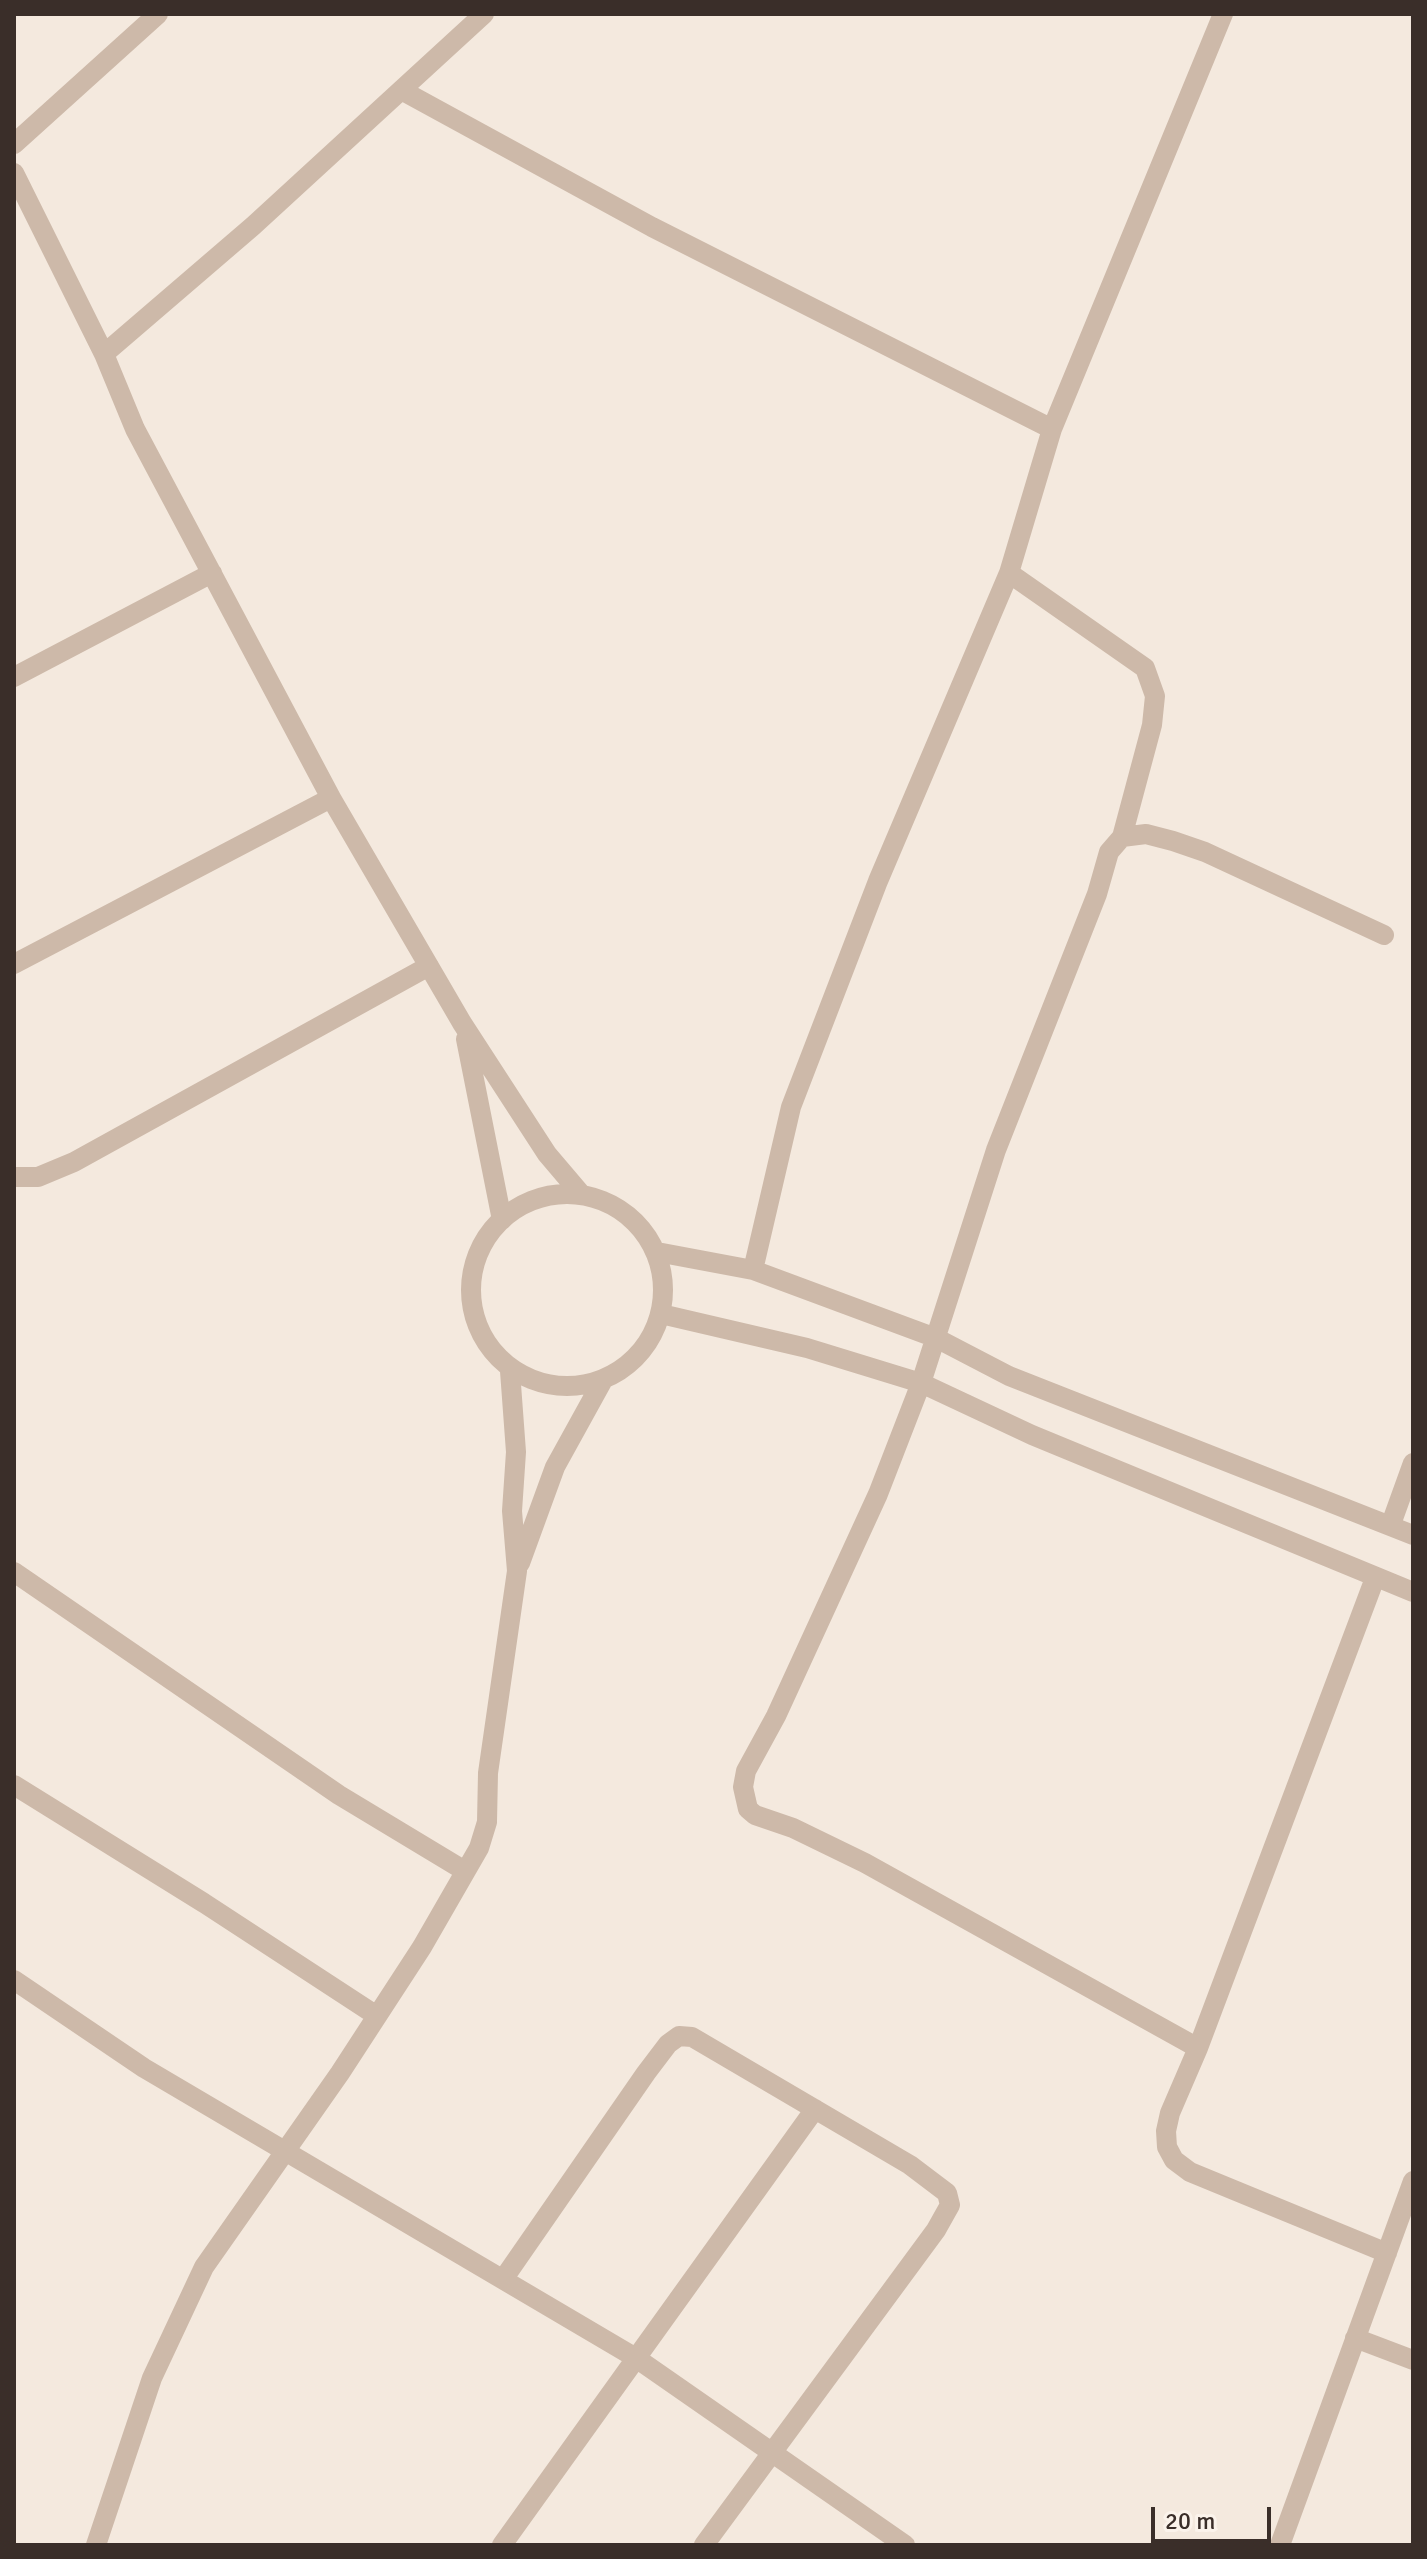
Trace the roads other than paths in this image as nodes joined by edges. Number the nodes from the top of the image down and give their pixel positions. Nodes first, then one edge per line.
1 (158, 14) edge
2 (484, 14) edge
3 (1223, 14) edge
4 (403, 91) junction
5 (14, 144) edge
6 (14, 173) edge
7 (104, 354) junction
8 (1052, 429) junction
9 (212, 573) junction
10 (1009, 573) junction
11 (14, 677) edge
12 (331, 798) junction
13 (1122, 837) junction
14 (1384, 935) dead end
15 (14, 964) edge
16 (429, 966) junction
17 (462, 1023) junction
18 (14, 1177) edge
19 (581, 1194) junction
20 (502, 1220) junction
21 (657, 1252) junction
22 (753, 1270) junction
23 (661, 1314) junction
24 (936, 1338) junction
25 (510, 1371) junction
26 (603, 1380) junction
27 (921, 1383) junction
28 (1413, 1463) edge
29 (1391, 1524) junction
30 (1413, 1535) edge
31 (517, 1571) junction
32 (14, 1572) edge
33 (1375, 1578) junction
34 (1413, 1592) edge
35 (14, 1785) edge
36 (465, 1871) junction
37 (14, 1980) edge
38 (377, 2016) junction
39 (1198, 2048) junction
40 (815, 2109) junction
41 (286, 2149) junction
42 (1413, 2181) edge
43 (1387, 2253) junction
44 (504, 2278) junction
45 (1355, 2338) junction
46 (636, 2358) junction
47 (1413, 2360) edge
48 (774, 2451) junction
49 (96, 2545) edge
50 (502, 2545) edge
51 (704, 2545) edge
52 (904, 2545) edge
53 (1280, 2545) edge

1 - 5 street
2 - 4 street
3 - 8 street
4 - 7 street
4 - 8 street
6 - 7 street
7 - 9 street
8 - 10 street
9 - 11 street
9 - 12 street
10 - 13 street
10 - 22 street
12 - 15 street
12 - 16 street
13 - 14 street
13 - 24 street
16 - 17 street
16 - 18 street
17 - 19 street
17 - 20 street
19 - 20 street
19 - 21 street
20 - 25 street
21 - 22 street
21 - 23 street
22 - 24 street
23 - 26 street
23 - 27 street
24 - 27 street
24 - 29 street
25 - 26 street
25 - 31 street
26 - 31 street
27 - 33 street
27 - 39 street
28 - 29 street
29 - 30 street
31 - 36 street
32 - 36 street
33 - 34 street
33 - 39 street
35 - 38 street
36 - 38 street
37 - 41 street
38 - 41 street
39 - 43 street
40 - 44 street
40 - 46 street
40 - 48 street
41 - 44 street
41 - 49 street
42 - 43 street
43 - 45 street
44 - 46 street
45 - 47 street
45 - 53 street
46 - 48 street
46 - 50 street
48 - 51 street
48 - 52 street

